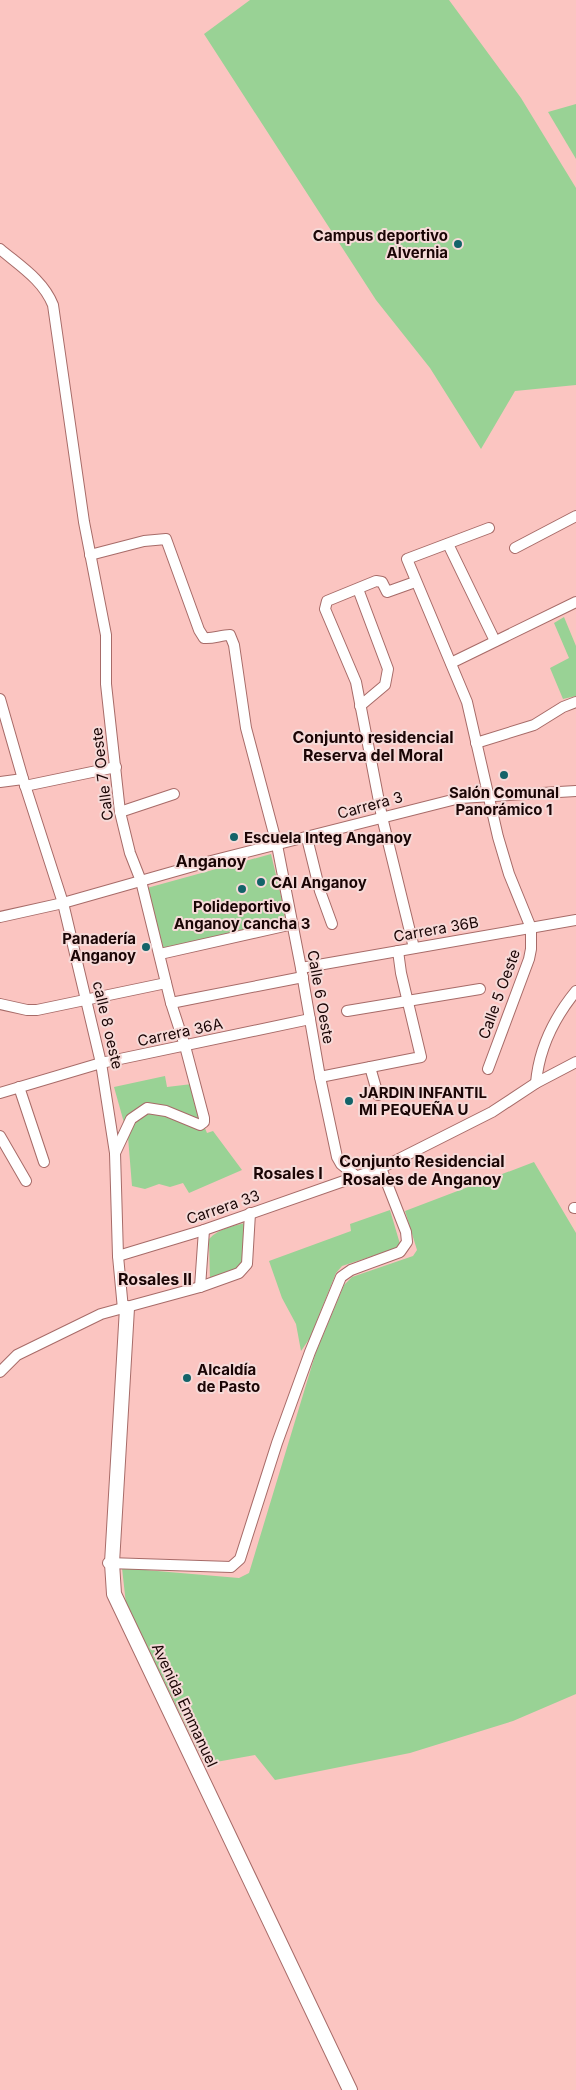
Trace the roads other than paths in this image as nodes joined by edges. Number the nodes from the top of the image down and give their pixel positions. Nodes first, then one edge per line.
1 (0, 249) edge
2 (576, 516) edge
3 (489, 528) dead end
4 (448, 544) junction
5 (515, 548) dead end
6 (90, 555) junction
7 (415, 582) junction
8 (358, 589) junction
9 (576, 602) edge
10 (496, 641) junction
11 (451, 663) junction
12 (0, 699) edge
13 (576, 702) edge
14 (360, 706) junction
15 (476, 743) junction
16 (116, 767) junction
17 (0, 782) edge
18 (24, 782) junction
19 (576, 791) edge
20 (174, 794) dead end
21 (488, 795) junction
22 (120, 812) junction
23 (382, 818) junction
24 (307, 838) junction
25 (277, 845) junction
26 (141, 882) junction
27 (63, 902) junction
28 (0, 917) edge
29 (576, 920) edge
30 (293, 924) junction
31 (332, 924) dead end
32 (531, 928) junction
33 (414, 948) junction
34 (398, 951) junction
35 (160, 954) junction
36 (302, 972) junction
37 (166, 983) junction
38 (480, 989) dead end
39 (576, 991) edge
40 (87, 1000) junction
41 (408, 1001) junction
42 (171, 1003) junction
43 (0, 1004) edge
44 (347, 1011) dead end
45 (310, 1019) junction
46 (185, 1046) junction
47 (576, 1062) edge
48 (101, 1063) junction
49 (370, 1067) junction
50 (488, 1070) dead end
51 (320, 1077) junction
52 (536, 1083) junction
53 (18, 1087) junction
54 (0, 1093) edge
55 (378, 1095) dead end
56 (0, 1136) edge
57 (116, 1153) junction
58 (44, 1162) dead end
59 (381, 1168) junction
60 (357, 1177) junction
61 (26, 1181) dead end
62 (250, 1213) junction
63 (204, 1230) junction
64 (118, 1256) junction
65 (200, 1287) junction
66 (125, 1308) junction
67 (0, 1372) edge
68 (110, 1563) junction
69 (339, 2090) edge
70 (350, 2090) edge

1 - 6 street, Calle 7 Oeste
2 - 5 street
3 - 4 street
4 - 7 street
4 - 10 street
6 - 16 street, Calle 7 Oeste
6 - 25 street, Calle 6 Oeste
7 - 8 street
7 - 11 street
8 - 14 street
8 - 14 street
9 - 10 street
10 - 11 street
11 - 15 street
12 - 18 street, calle 8 oeste
13 - 15 street
14 - 23 street
15 - 21 street
16 - 18 street
16 - 22 street, Calle 7 Oeste
17 - 18 street
18 - 27 street, calle 8 oeste
19 - 21 street, Carrera 3
20 - 22 street
21 - 23 street, Carrera 3
21 - 32 street
22 - 26 street, Calle 7 Oeste
23 - 24 street, Carrera 3
23 - 33 street
24 - 25 street, Carrera 3
24 - 31 street
25 - 26 street, Carrera 3
25 - 30 street, Calle 6 Oeste
26 - 27 street, Carrera 3
26 - 35 street, Calle 7 Oeste
27 - 28 street, Carrera 3
27 - 40 street, calle 8 oeste
29 - 32 street, Carrera 36B
30 - 35 street
30 - 36 street, Calle 6 Oeste
32 - 33 street, Carrera 36B
32 - 50 street, Calle 5 Oeste
33 - 34 street, Carrera 36B
34 - 36 street, Carrera 36B
34 - 41 street
35 - 37 street, Calle 7 Oeste
36 - 42 street, Carrera 36B
36 - 45 street, Calle 6 Oeste
37 - 40 street
37 - 42 street, Calle 7 Oeste
38 - 41 street
39 - 52 street
40 - 43 street
40 - 48 street, calle 8 oeste
41 - 44 street
41 - 49 street
42 - 46 street, Calle 7 Oeste
45 - 46 street, Carrera 36A
45 - 51 street, Calle 6 Oeste
46 - 48 street, Carrera 36A
46 - 57 street, Calle 7 Oeste
47 - 52 street, Carrera 33
48 - 53 street, Carrera 36A
48 - 57 street, calle 8 oeste
49 - 51 street
49 - 55 street
51 - 60 street, Calle 6 Oeste
52 - 59 street, Carrera 33
53 - 54 street, Carrera 36A
53 - 58 street
56 - 61 street
57 - 64 street, calle 8 oeste
59 - 60 street, Carrera 33
59 - 68 street
60 - 62 street, Carrera 33
62 - 63 street, Carrera 33
62 - 65 street
63 - 64 street, Carrera 33
63 - 65 street
64 - 66 street, calle 8 oeste
65 - 66 street
66 - 67 street
66 - 68 street, Avenida Emmanuel
68 - 69 street, Avenida Emmanuel
68 - 70 street, Avenida Emmanuel

